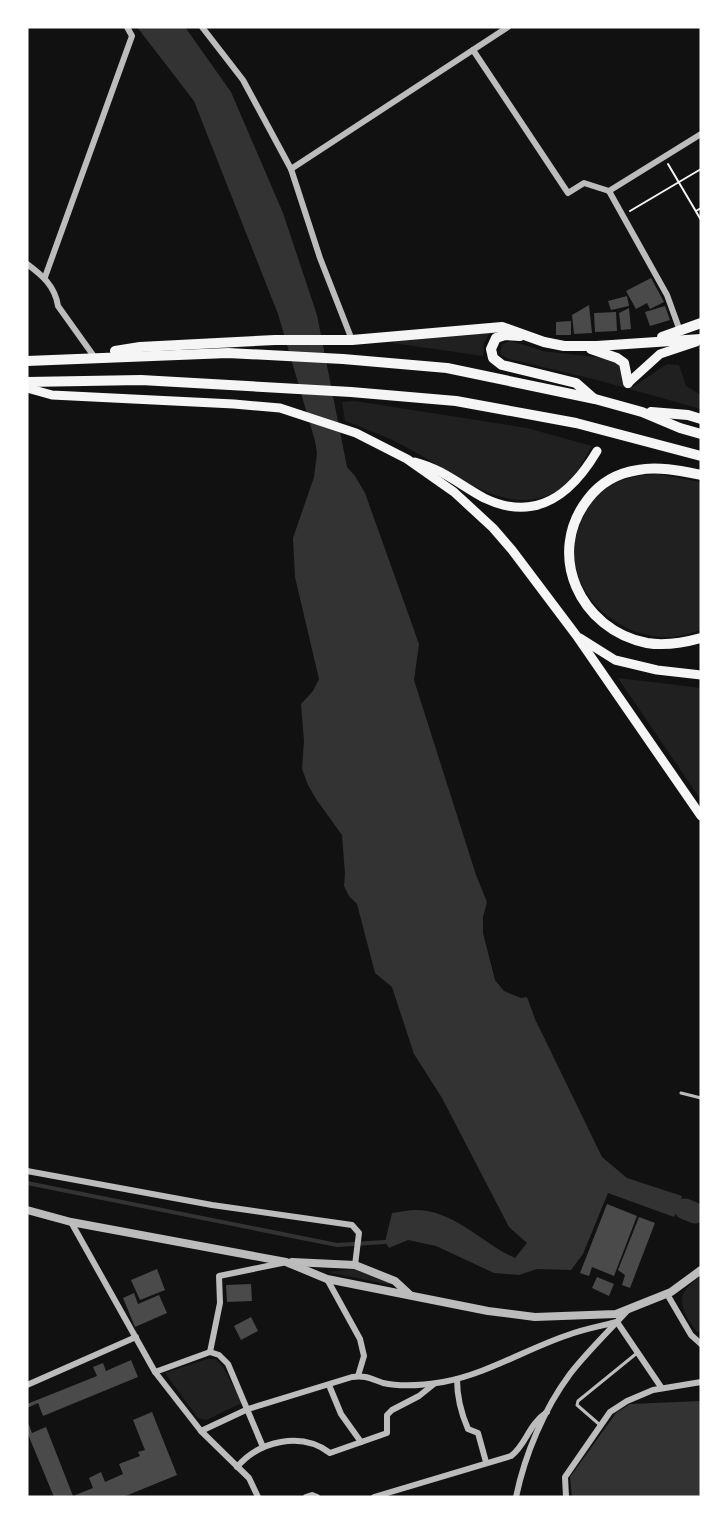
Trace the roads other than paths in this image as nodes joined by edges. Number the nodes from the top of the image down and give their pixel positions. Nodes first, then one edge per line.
1 (127, 27) edge
2 (202, 27) edge
3 (508, 27) edge
4 (473, 50) junction
5 (701, 134) edge
6 (291, 169) junction
7 (609, 191) junction
8 (27, 264) edge
9 (45, 277) junction
10 (701, 323) edge
11 (681, 331) junction
12 (529, 336) junction
13 (352, 340) junction
14 (701, 340) edge
15 (643, 343) junction
16 (581, 346) junction
17 (93, 355) junction
18 (78, 358) junction
19 (27, 361) edge
20 (27, 382) edge
21 (628, 382) joint
22 (27, 388) edge
23 (595, 399) junction
24 (642, 412) junction
25 (701, 419) edge
26 (701, 434) edge
27 (597, 451) dead end
28 (701, 456) edge
29 (407, 459) junction
30 (701, 475) edge
31 (576, 635) junction
32 (701, 638) edge
33 (701, 675) edge
34 (701, 816) edge
35 (681, 1093) dead end
36 (701, 1098) edge
37 (27, 1171) edge
38 (27, 1210) edge
39 (71, 1222) junction
40 (286, 1262) junction
41 (355, 1264) junction
42 (701, 1270) edge
43 (327, 1279) junction
44 (409, 1294) junction
45 (667, 1294) junction
46 (627, 1311) junction
47 (617, 1322) junction
48 (136, 1337) junction
49 (701, 1344) edge
50 (210, 1352) junction
51 (638, 1352) junction
52 (155, 1372) junction
53 (358, 1376) junction
54 (457, 1379) junction
55 (701, 1382) edge
56 (434, 1384) junction
57 (27, 1385) edge
58 (329, 1385) junction
59 (661, 1387) junction
60 (248, 1409) junction
61 (547, 1412) junction
62 (601, 1425) junction
63 (201, 1431) junction
64 (360, 1442) junction
65 (263, 1446) junction
66 (486, 1462) junction
67 (237, 1467) junction
68 (258, 1497) edge
69 (374, 1497) edge
70 (516, 1497) edge
71 (566, 1497) edge

1 - 9 street
2 - 6 street
3 - 4 street
4 - 6 street
4 - 7 street
5 - 7 street
6 - 13 street
7 - 11 street
8 - 9 street
9 - 17 street
10 - 11 main road
11 - 15 main road
12 - 13 main road
12 - 16 main road
12 - 23 main road
13 - 17 main road
14 - 15 main road
14 - 21 main road
15 - 16 main road
16 - 21 main road
17 - 18 main road
18 - 19 main road
18 - 23 main road
20 - 28 main road
22 - 29 main road
23 - 24 main road
24 - 25 main road
24 - 26 main road
27 - 29 main road
29 - 31 main road
30 - 32 main road
31 - 33 main road
31 - 34 main road
35 - 36 lane
37 - 41 street
38 - 39 street
39 - 40 street
39 - 48 street
40 - 41 street
40 - 43 street
40 - 50 street
41 - 44 street
42 - 45 street
43 - 44 street
43 - 53 street
44 - 46 street
45 - 46 street
45 - 49 street
46 - 47 street
47 - 51 street
47 - 54 street
47 - 61 street
48 - 52 street
48 - 57 street
50 - 52 street
50 - 60 street
51 - 59 street
51 - 62 lane
52 - 63 street
53 - 56 street
53 - 58 street
54 - 56 street
54 - 66 street
55 - 59 street
56 - 64 street
58 - 60 street
58 - 64 street
59 - 62 street
60 - 63 street
60 - 65 street
61 - 66 street
61 - 70 street
62 - 71 street
63 - 67 street
64 - 65 street
65 - 67 street
66 - 69 street
67 - 68 street

